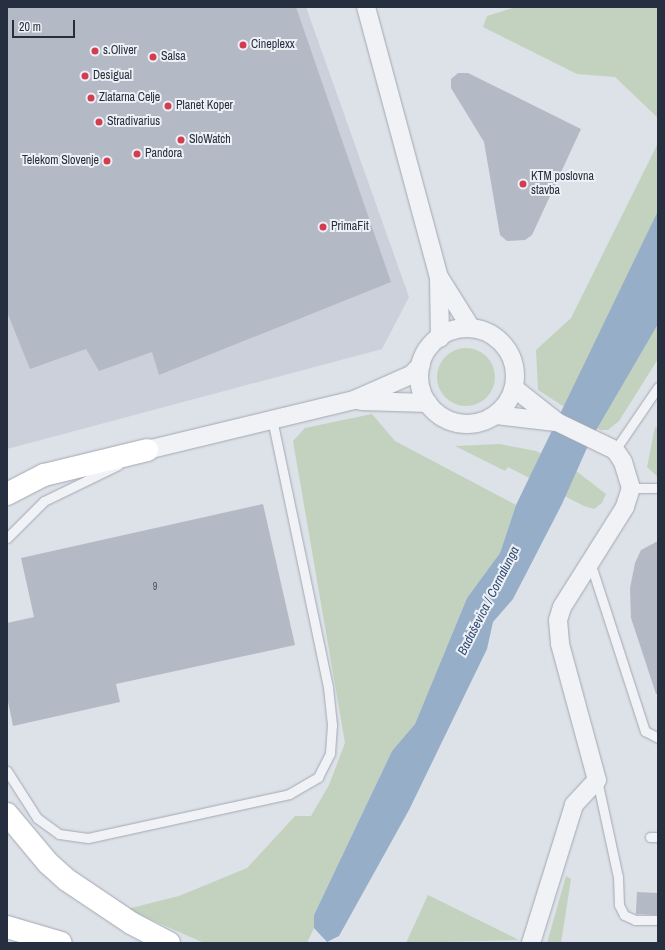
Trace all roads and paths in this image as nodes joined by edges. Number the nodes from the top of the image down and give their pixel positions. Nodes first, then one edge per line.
1 (366, 7) edge
2 (439, 277) junction
3 (471, 328) junction
4 (440, 338) junction
5 (421, 365) junction
6 (658, 387) edge
7 (514, 388) junction
8 (354, 400) junction
9 (428, 403) junction
10 (496, 415) junction
11 (272, 420) junction
12 (557, 422) junction
13 (147, 450) junction
14 (615, 450) junction
15 (631, 488) junction
16 (658, 488) edge
17 (7, 494) edge
18 (7, 538) edge
19 (590, 561) junction
20 (658, 738) edge
21 (7, 771) edge
22 (597, 780) junction
23 (7, 814) edge
24 (658, 920) edge
25 (7, 927) edge
26 (61, 943) edge
27 (169, 943) edge
28 (531, 943) edge

1 - 2 street
2 - 3 street
2 - 4 street
3 - 4 street
3 - 7 street
4 - 5 street
5 - 8 street
5 - 9 street
6 - 14 lane
7 - 10 street
7 - 12 street
8 - 9 street
8 - 11 street
9 - 10 street
10 - 12 street
11 - 13 street
11 - 21 lane
12 - 14 street
13 - 17 highway
13 - 18 lane
14 - 15 street
15 - 16 lane
15 - 19 street
19 - 20 lane
19 - 22 street
22 - 24 lane
22 - 28 street
23 - 27 highway
25 - 26 highway

